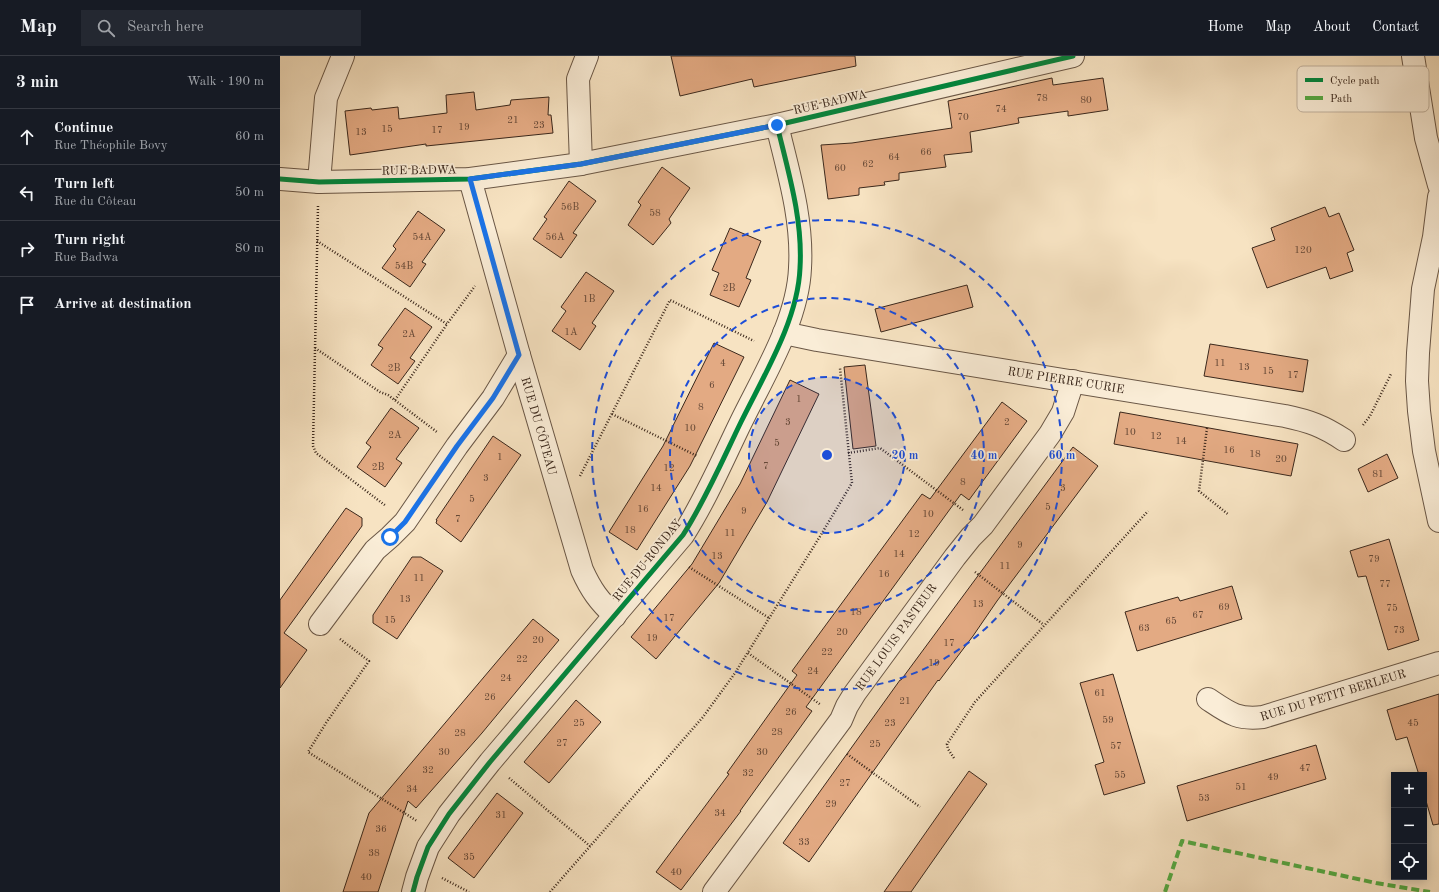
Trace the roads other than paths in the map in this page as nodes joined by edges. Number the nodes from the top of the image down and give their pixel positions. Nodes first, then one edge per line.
1 (343, 56) edge
2 (588, 56) edge
3 (1072, 56) edge
4 (1413, 56) edge
5 (1415, 66) edge
6 (1422, 112) edge
7 (777, 125) junction
8 (581, 164) junction
9 (280, 179) edge
10 (470, 179) junction
11 (319, 182) junction
12 (1439, 185) edge
13 (1439, 197) edge
14 (780, 342) junction
15 (519, 355) junction
16 (1073, 381) junction
17 (1344, 440) road end
18 (1439, 521) edge
19 (615, 616) junction
20 (320, 624) road end
21 (1439, 663) edge
22 (1208, 699) dead end
23 (414, 892) edge
24 (714, 892) edge

1 - 11 street
2 - 8 street
3 - 7 street, RUE BADWA
4 - 5 street
6 - 12 street
7 - 8 street, RUE BADWA
7 - 14 street, RUE DU RONDAY
8 - 10 street, RUE BADWA
9 - 11 street, RUE BADWA
10 - 11 street, RUE BADWA
10 - 15 street, RUE DU CÔTEAU
13 - 18 street
14 - 16 street, RUE PIERRE CURIE
14 - 19 street, RUE DU RONDAY
15 - 19 street, RUE DU CÔTEAU
15 - 20 street
16 - 17 street, RUE PIERRE CURIE
16 - 24 street, RUE LOUIS PASTEUR
19 - 23 street, RUE DU RONDAY
21 - 22 street, RUE DU PETIT BERLEUR

